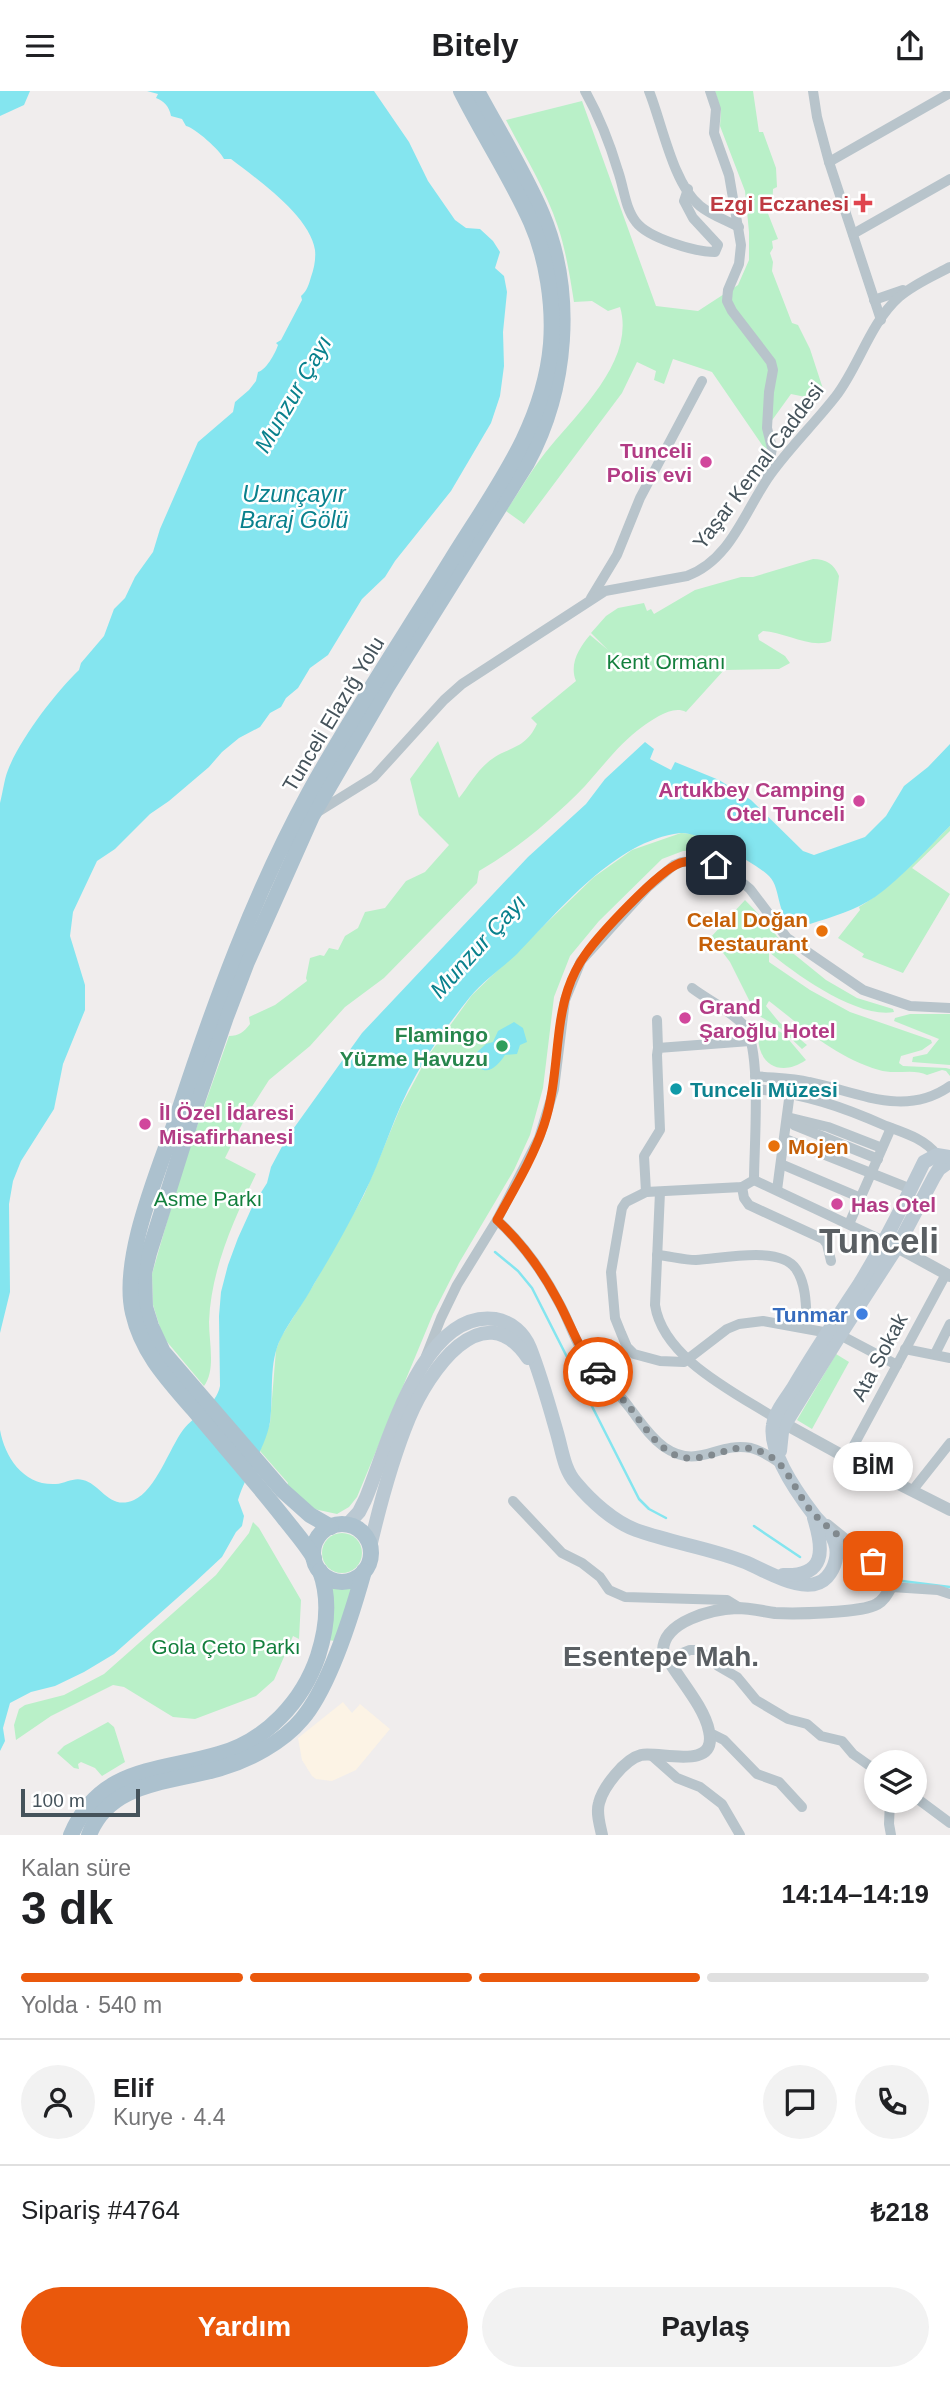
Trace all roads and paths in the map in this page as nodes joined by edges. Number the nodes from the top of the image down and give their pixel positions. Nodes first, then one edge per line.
1 (461, 91) edge
2 (477, 91) edge
3 (585, 91) edge
4 (649, 91) edge
5 (710, 91) edge
6 (813, 91) edge
7 (950, 93) edge
8 (829, 162) junction
9 (950, 179) edge
10 (688, 189) junction
11 (739, 227) junction
12 (853, 234) junction
13 (950, 267) edge
14 (912, 287) junction
15 (874, 300) junction
16 (881, 320) junction
17 (702, 381) dead end
18 (766, 481) junction
19 (590, 599) junction
20 (312, 816) junction
21 (293, 825) junction
22 (692, 988) dead end
23 (950, 1008) edge
24 (657, 1020) dead end
25 (750, 1041) junction
26 (658, 1048) junction
27 (755, 1076) junction
28 (950, 1086) edge
29 (756, 1089) junction
30 (790, 1092) junction
31 (787, 1120) junction
32 (891, 1128) junction
33 (785, 1139) junction
34 (882, 1148) junction
35 (946, 1158) edge
36 (878, 1159) junction
37 (781, 1164) junction
38 (872, 1173) junction
39 (754, 1180) junction
40 (742, 1187) junction
41 (911, 1189) junction
42 (777, 1190) junction
43 (646, 1192) junction
44 (660, 1192) junction
45 (861, 1198) junction
46 (497, 1220) junction
47 (849, 1224) junction
48 (891, 1244) junction
49 (657, 1255) junction
50 (831, 1261) dead end
51 (948, 1275) edge
52 (950, 1324) edge
53 (807, 1328) junction
54 (833, 1333) junction
55 (905, 1349) junction
56 (935, 1355) junction
57 (950, 1358) edge
58 (689, 1360) junction
59 (897, 1365) junction
60 (422, 1368) junction
61 (171, 1373) junction
62 (541, 1378) junction
63 (780, 1421) junction
64 (950, 1443) edge
65 (846, 1458) junction
66 (780, 1463) junction
67 (912, 1491) junction
68 (276, 1495) junction
69 (513, 1501) dead end
70 (950, 1510) edge
71 (813, 1514) junction
72 (339, 1526) junction
73 (370, 1547) junction
74 (317, 1565) junction
75 (364, 1571) junction
76 (891, 1587) junction
77 (950, 1594) edge
78 (740, 1608) junction
79 (667, 1659) junction
80 (710, 1733) junction
81 (651, 1755) junction
82 (864, 1762) edge
83 (927, 1806) edge
84 (802, 1807) dead end
85 (889, 1813) edge
86 (950, 1823) edge
87 (71, 1835) edge
88 (89, 1835) edge
89 (602, 1835) edge
90 (740, 1835) edge
91 (891, 1835) edge

1 - 21 main road, Tunceli Elazığ Yolu
2 - 20 main road, Tunceli Elazığ Yolu
3 - 10 street
4 - 10 street
5 - 11 street
6 - 8 street
7 - 8 street
8 - 12 street
9 - 12 street
10 - 11 street
11 - 18 street
12 - 15 street
13 - 14 street
14 - 15 street
14 - 16 street, Yaşar Kemal Caddesi
15 - 16 street
16 - 18 street, Yaşar Kemal Caddesi
17 - 19 street
18 - 19 street, Yaşar Kemal Caddesi
19 - 20 street, Yaşar Kemal Caddesi
20 - 21 street, Yaşar Kemal Caddesi
20 - 61 main road, Tunceli Elazığ Yolu
21 - 61 main road, Tunceli Elazığ Yolu
22 - 25 street
23 - 46 street
24 - 26 street
25 - 26 street
25 - 27 street
26 - 43 street
27 - 28 street
27 - 29 street
29 - 30 street
29 - 39 street
30 - 31 street
30 - 32 street
31 - 33 street
31 - 34 street
31 - 36 street
32 - 34 street
32 - 35 street
33 - 37 street
33 - 38 street
34 - 36 street
35 - 41 main road
35 - 48 main road
36 - 38 street
37 - 42 street
37 - 45 street
38 - 41 street
38 - 45 street
39 - 40 street
39 - 42 street
40 - 44 street
40 - 50 street
41 - 48 main road
42 - 47 street
43 - 44 street
43 - 58 street
44 - 49 street
45 - 47 street
46 - 60 street
46 - 66 street
47 - 48 street
48 - 51 street
48 - 54 main road
49 - 53 street
49 - 58 street
51 - 55 street, Ata Sokak
52 - 56 street
53 - 54 street
53 - 58 street
54 - 59 street
54 - 63 main road
55 - 56 street
55 - 59 street, Ata Sokak
56 - 57 street
58 - 63 street
59 - 65 street, Ata Sokak
60 - 62 main road
60 - 72 main road
61 - 68 main road
62 - 71 main road
62 - 73 main road
63 - 65 street
63 - 66 main road
64 - 67 street
65 - 67 street
66 - 71 main road
67 - 70 street
68 - 72 main road
68 - 74 main road
69 - 78 street
71 - 76 street
72 - 73 main road
72 - 74 main road
73 - 75 main road
74 - 75 main road
74 - 87 main road
75 - 88 main road
76 - 77 street
76 - 78 street
78 - 79 street
79 - 80 street
79 - 82 street
80 - 81 street
80 - 84 street
81 - 89 street
81 - 90 street
83 - 86 street
85 - 91 street

